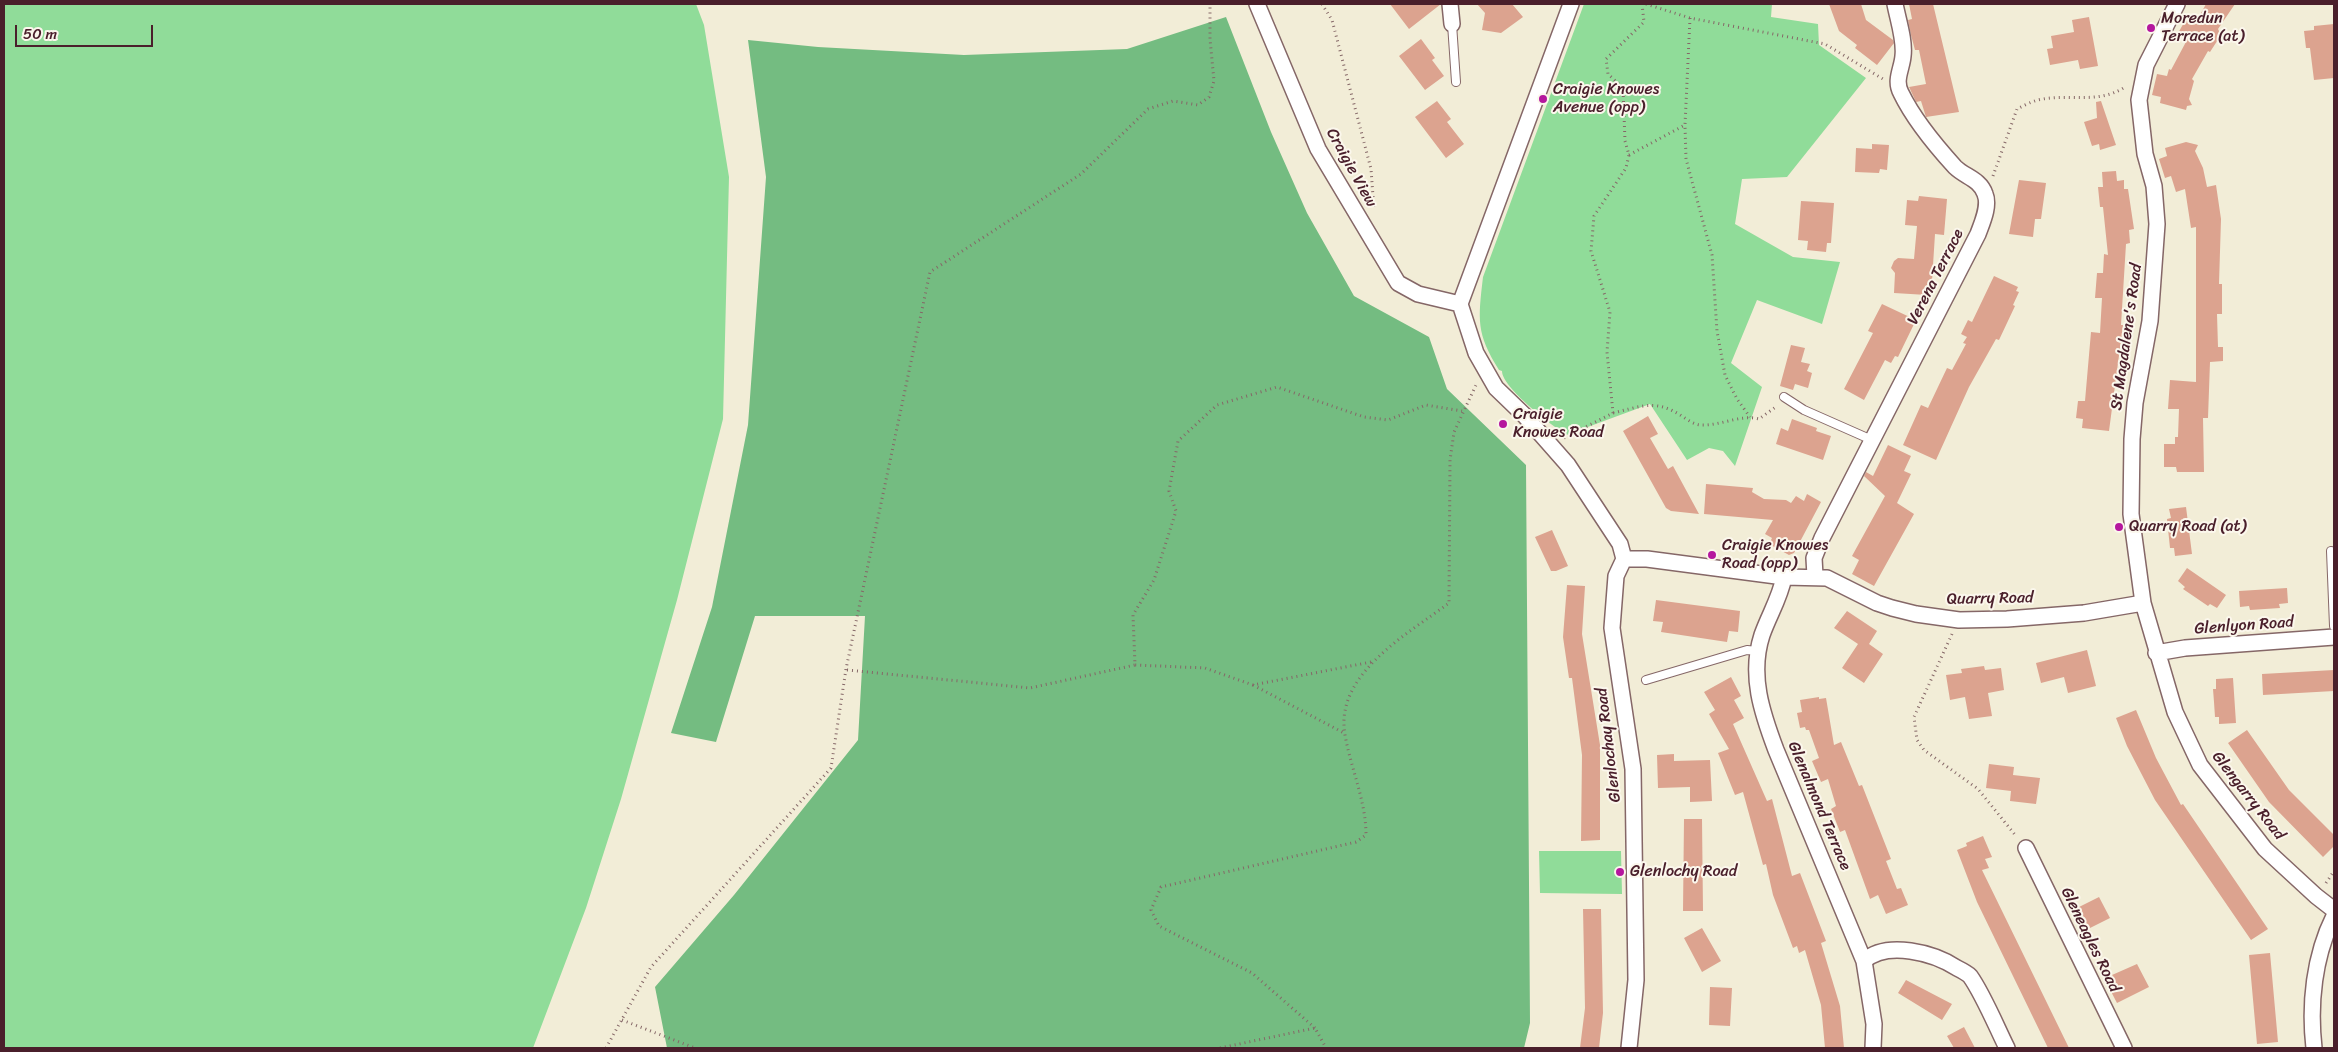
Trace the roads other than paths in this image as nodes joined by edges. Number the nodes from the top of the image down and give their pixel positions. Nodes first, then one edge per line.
1 (1257, 4) edge
2 (1450, 4) edge
3 (1571, 4) edge
4 (1895, 4) edge
5 (2177, 4) edge
6 (1452, 24) joint
7 (1456, 82) dead end
8 (1460, 304) junction
9 (1784, 397) dead end
10 (1872, 440) junction
11 (2331, 551) dead end
12 (1624, 559) junction
13 (1815, 576) junction
14 (1784, 577) junction
15 (2143, 604) junction
16 (2334, 626) edge
17 (2334, 637) edge
18 (1758, 651) junction
19 (2156, 653) junction
20 (1646, 680) dead end
21 (2026, 848) road end
22 (2334, 910) edge
23 (2334, 916) edge
24 (1864, 962) junction
25 (1629, 1048) edge
26 (1873, 1048) edge
27 (2007, 1048) edge
28 (2124, 1048) edge
29 (2314, 1048) edge

1 - 8 street, Craigie View
2 - 6 street
3 - 8 street
4 - 10 street, Verena Terrace
5 - 15 street, St Magdalene's Road
6 - 7 lane
8 - 12 street
9 - 10 lane
10 - 13 street, Verena Terrace
11 - 16 lane
12 - 14 street
12 - 25 street, Glenlochay Road
13 - 14 street
13 - 15 street, Quarry Road
14 - 18 street, Glenalmond Terrace
15 - 19 street, St Magdalene's Road
17 - 19 street, Glenlyon Road
18 - 20 lane
18 - 24 street, Glenalmond Terrace
19 - 22 street, Glengarry Road
21 - 28 street, Gleneagles Road
23 - 29 street
24 - 26 street, Glenalmond Terrace
24 - 27 street

